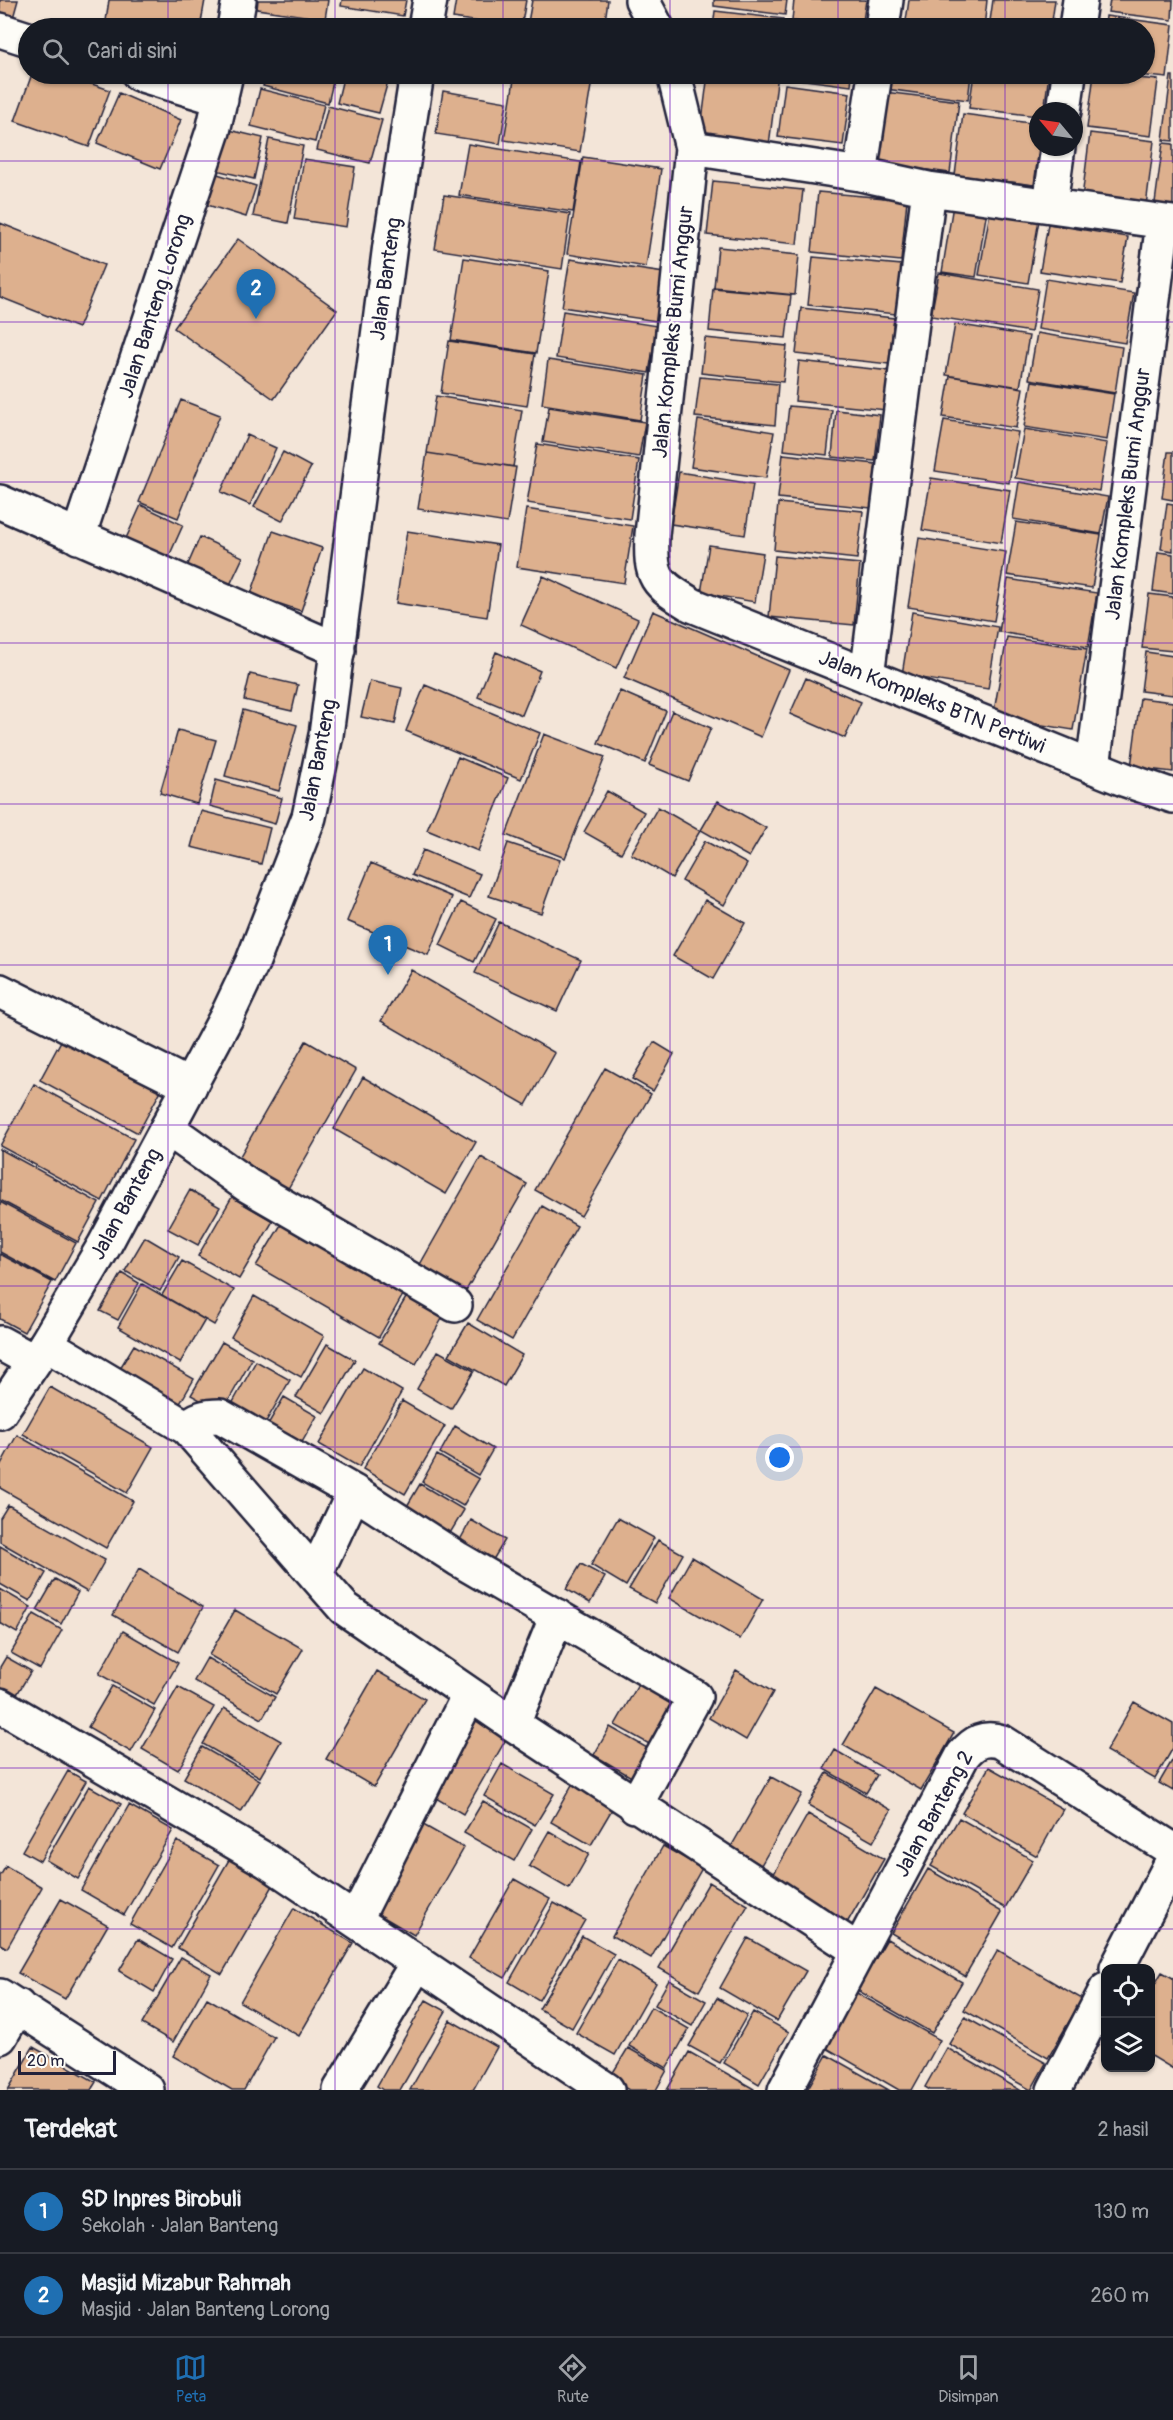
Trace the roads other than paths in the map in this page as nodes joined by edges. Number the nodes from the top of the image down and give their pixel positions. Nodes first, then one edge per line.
1 (239, 0) edge
2 (430, 0) edge
3 (642, 0) edge
4 (886, 0) edge
5 (1080, 0) edge
6 (236, 18) edge
7 (427, 18) edge
8 (652, 18) edge
9 (883, 18) edge
10 (1077, 18) edge
11 (0, 30) edge
12 (18, 36) edge
13 (415, 84) edge
14 (676, 84) edge
15 (874, 84) edge
16 (1068, 84) edge
17 (224, 86) edge
18 (1065, 102) edge
19 (692, 148) junction
20 (1057, 156) edge
21 (860, 174) junction
22 (929, 189) junction
23 (1050, 205) junction
24 (1168, 223) edge
25 (0, 502) edge
26 (78, 537) junction
27 (692, 605) joint
28 (338, 650) junction
29 (867, 676) junction
30 (1093, 767) junction
31 (1173, 796) edge
32 (0, 991) edge
33 (190, 1086) junction
34 (167, 1128) junction
35 (455, 1305) dead end
36 (0, 1343) edge
37 (40, 1352) junction
38 (0, 1412) edge
39 (188, 1428) junction
40 (354, 1492) junction
41 (315, 1575) junction
42 (557, 1616) junction
43 (469, 1695) junction
44 (0, 1705) edge
45 (513, 1724) junction
46 (635, 1806) junction
47 (1173, 1850) edge
48 (1173, 1860) edge
49 (356, 1919) junction
50 (859, 1951) junction
51 (418, 1962) junction
52 (1119, 1964) edge
53 (1101, 2000) edge
54 (9, 2001) edge
55 (0, 2037) edge
56 (147, 2090) edge
57 (340, 2090) edge
58 (607, 2090) edge
59 (784, 2090) edge
60 (1054, 2090) edge

1 - 6 street
2 - 7 street
3 - 8 street
4 - 9 street
5 - 10 street
11 - 12 street
13 - 28 street, Jalan Banteng
14 - 19 street, Jalan Kompleks Bumi Anggur
15 - 21 street
16 - 18 street
17 - 26 street, Jalan Banteng Lorong
19 - 21 street, Jalan Kompleks Bumi Anggur
19 - 27 street, Jalan Kompleks Bumi Anggur
20 - 23 street
21 - 22 street, Jalan Kompleks Bumi Anggur
22 - 23 street, Jalan Kompleks Bumi Anggur
22 - 29 street
23 - 24 street, Jalan Kompleks Bumi Anggur
24 - 30 street, Jalan Kompleks Bumi Anggur
25 - 26 street
26 - 28 street
27 - 29 street, Jalan Kompleks BTN Pertiwi
28 - 33 street, Jalan Banteng
29 - 30 street, Jalan Kompleks BTN Pertiwi
30 - 31 street, Jalan Kompleks BTN Pertiwi
32 - 33 street
33 - 34 street, Jalan Banteng
34 - 35 street
34 - 37 street, Jalan Banteng
36 - 37 street
37 - 38 street, Jalan Banteng
37 - 39 street
39 - 40 street
39 - 41 street
40 - 41 street
40 - 42 street
41 - 43 street
42 - 45 street
42 - 46 street
43 - 45 street
43 - 49 street
44 - 49 street
45 - 46 street
46 - 50 street
47 - 50 street, Jalan Banteng 2
48 - 52 street
49 - 51 street
50 - 59 street, Jalan Banteng 2
51 - 57 street
51 - 58 street
53 - 60 street
54 - 55 street
54 - 56 street

